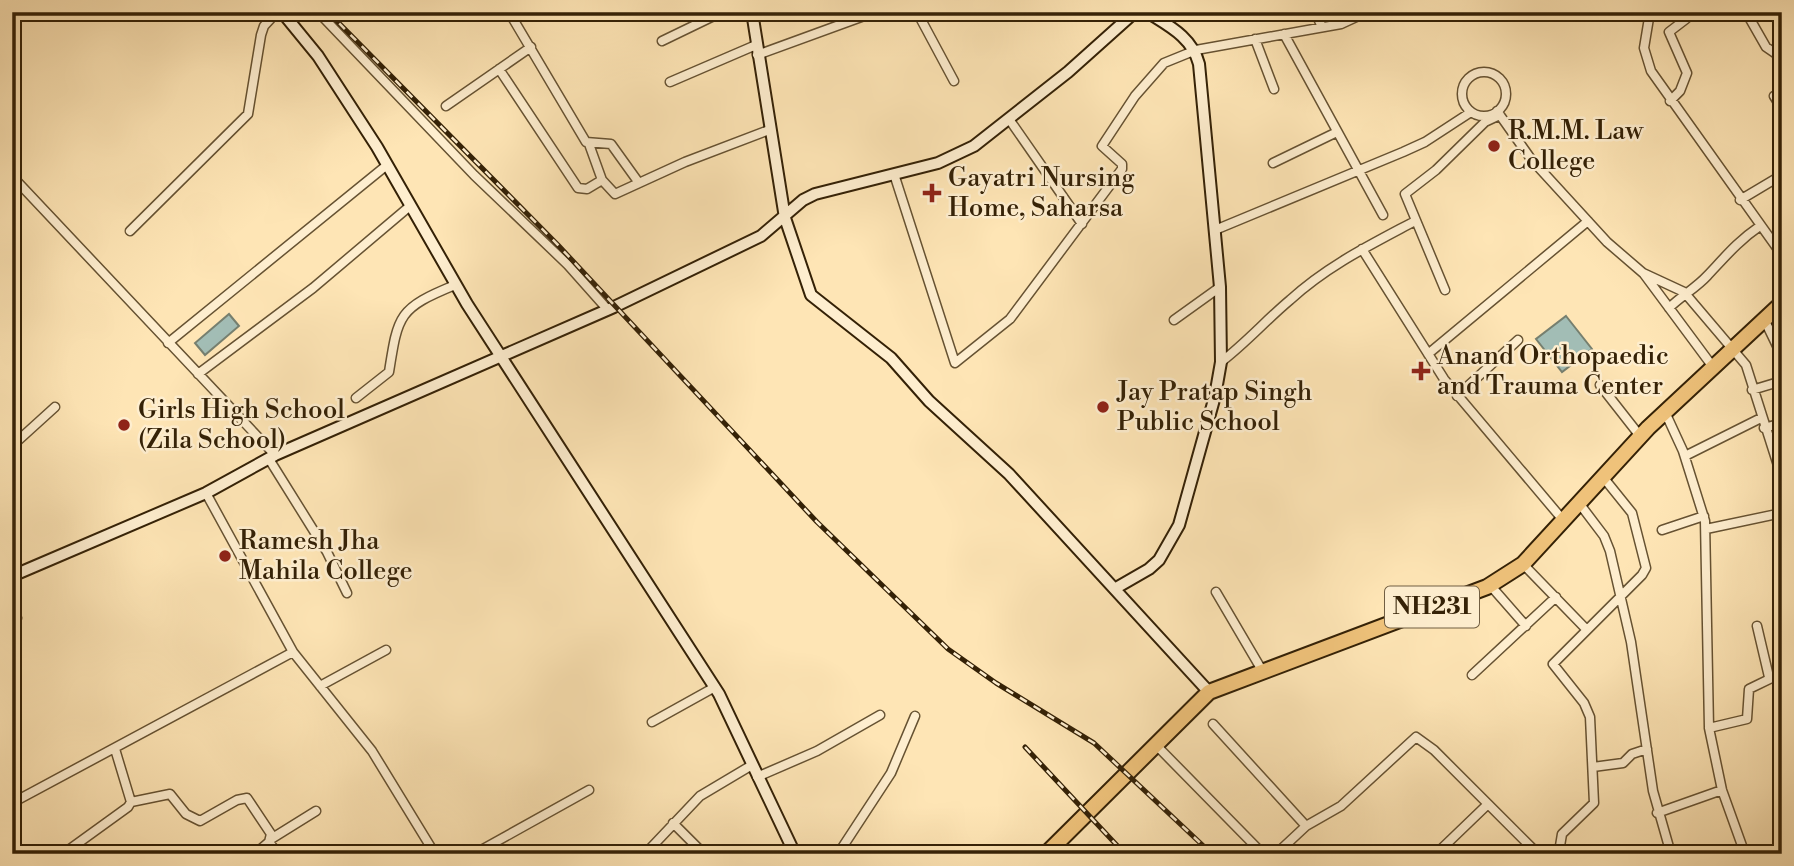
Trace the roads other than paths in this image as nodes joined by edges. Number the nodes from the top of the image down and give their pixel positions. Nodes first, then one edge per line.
1 (279, 12) edge
2 (318, 12) edge
3 (509, 12) edge
4 (722, 12) edge
5 (752, 12) edge
6 (875, 12) edge
7 (917, 12) edge
8 (1135, 12) edge
9 (1147, 12) edge
10 (1315, 12) edge
11 (1367, 12) edge
12 (1650, 12) edge
13 (1746, 12) edge
14 (1686, 19) dead end
15 (1322, 27) junction
16 (1284, 34) junction
17 (1255, 39) junction
18 (662, 41) dead end
19 (531, 47) junction
20 (756, 50) junction
21 (1196, 50) junction
22 (1782, 58) edge
23 (499, 69) junction
24 (954, 81) dead end
25 (670, 82) dead end
26 (1274, 89) dead end
27 (1774, 96) dead end
28 (1670, 101) junction
29 (446, 106) dead end
30 (1782, 109) edge
31 (1471, 111) junction
32 (1498, 113) junction
33 (1009, 118) junction
34 (769, 130) junction
35 (1337, 132) junction
36 (589, 144) junction
37 (1273, 163) dead end
38 (387, 165) junction
39 (1359, 172) junction
40 (894, 174) junction
41 (1782, 175) edge
42 (12, 176) edge
43 (602, 180) junction
44 (639, 183) junction
45 (1740, 200) junction
46 (410, 205) junction
47 (1383, 215) dead end
48 (785, 218) junction
49 (1415, 221) junction
50 (1588, 221) junction
51 (1082, 224) junction
52 (1760, 226) junction
53 (130, 230) dead end
54 (1215, 230) junction
55 (1362, 249) junction
56 (1782, 255) edge
57 (1643, 273) junction
58 (455, 285) junction
59 (1220, 287) junction
60 (1445, 290) dead end
61 (1684, 292) junction
62 (1782, 303) edge
63 (1669, 308) junction
64 (608, 310) junction
65 (1764, 319) junction
66 (1174, 320) dead end
67 (1518, 340) dead end
68 (168, 343) junction
69 (1732, 349) junction
70 (1428, 354) junction
71 (501, 358) junction
72 (1221, 362) junction
73 (1713, 367) junction
74 (1782, 373) edge
75 (198, 374) junction
76 (1782, 381) edge
77 (1600, 385) dead end
78 (1752, 390) junction
79 (1457, 396) junction
80 (356, 398) dead end
81 (55, 407) dead end
82 (1665, 411) junction
83 (1760, 418) junction
84 (1782, 423) edge
85 (1764, 428) junction
86 (1640, 436) junction
87 (12, 446) edge
88 (1685, 456) junction
89 (272, 457) junction
90 (1603, 477) junction
91 (1782, 478) edge
92 (206, 493) junction
93 (1579, 503) junction
94 (1782, 513) edge
95 (1704, 516) junction
96 (1563, 520) junction
97 (1706, 528) junction
98 (1662, 530) dead end
99 (1523, 564) junction
100 (12, 576) edge
101 (1490, 585) junction
102 (1116, 589) junction
103 (1216, 592) dead end
104 (347, 593) dead end
105 (1556, 597) junction
106 (1620, 597) junction
107 (1526, 626) junction
108 (1757, 626) dead end
109 (1586, 629) junction
110 (386, 650) dead end
111 (293, 652) junction
112 (1262, 672) junction
113 (1782, 673) edge
114 (1472, 676) dead end
115 (1769, 677) junction
116 (320, 686) junction
117 (715, 687) junction
118 (1209, 692) junction
119 (12, 698) edge
120 (16, 708) dead end
121 (880, 715) dead end
122 (915, 716) dead end
123 (652, 722) dead end
124 (1213, 724) dead end
125 (1709, 728) junction
126 (1156, 745) junction
127 (115, 749) junction
128 (1647, 749) junction
129 (752, 765) junction
130 (1593, 768) junction
131 (757, 778) junction
132 (589, 790) dead end
133 (1722, 790) junction
134 (131, 802) junction
135 (12, 803) edge
136 (1488, 804) junction
137 (316, 811) dead end
138 (1657, 813) junction
139 (673, 823) junction
140 (1306, 826) junction
141 (270, 841) junction
142 (63, 854) edge
143 (255, 854) edge
144 (278, 854) edge
145 (435, 854) edge
146 (474, 854) edge
147 (645, 854) edge
148 (704, 854) edge
149 (795, 854) edge
150 (838, 854) edge
151 (1046, 854) edge
152 (1264, 854) edge
153 (1276, 854) edge
154 (1436, 854) edge
155 (1538, 854) edge
156 (1553, 854) edge
157 (1671, 854) edge
158 (1745, 854) edge

1 - 38 street
1 - 53 street
2 - 64 street
3 - 19 street
4 - 18 street
5 - 20 street
6 - 20 street
7 - 24 street
8 - 33 street
9 - 21 street
10 - 15 street
11 - 15 street
12 - 28 street
13 - 22 street
14 - 28 street
15 - 16 street
16 - 17 street
16 - 35 street
17 - 21 street
17 - 26 street
19 - 23 street
19 - 36 street
20 - 25 street
20 - 34 street
21 - 51 street
21 - 54 street
23 - 29 street
23 - 43 street
27 - 30 street
28 - 45 street
31 - 32 street
31 - 32 street
31 - 39 street
32 - 49 street
32 - 50 street
33 - 40 street
33 - 51 street
34 - 44 street
34 - 48 street
35 - 37 street
35 - 39 street
36 - 43 street
36 - 44 street
38 - 46 street
38 - 68 street
39 - 47 street
39 - 54 street
40 - 48 street
40 - 51 street
41 - 45 street
42 - 68 street
43 - 44 street
45 - 52 street
46 - 58 street
46 - 75 street
48 - 64 street
48 - 102 street
49 - 55 street
49 - 60 street
50 - 57 street
50 - 70 street
52 - 56 street
52 - 61 street
54 - 59 street
55 - 70 street
55 - 72 street
57 - 61 street
57 - 63 street
58 - 71 street
58 - 80 street
59 - 66 street
59 - 72 street
61 - 63 street
61 - 69 street
62 - 65 highway, NH231
63 - 73 street
64 - 71 street
65 - 69 highway, NH231
65 - 74 street
67 - 79 street
68 - 75 street
69 - 73 highway, NH231
69 - 78 street
70 - 79 street
71 - 89 street
71 - 117 street
72 - 102 street
73 - 82 highway, NH231
75 - 89 street
76 - 78 street
77 - 86 street
78 - 83 street
79 - 96 street
81 - 87 street
82 - 86 highway, NH231
82 - 88 street
83 - 85 street
83 - 88 street
84 - 85 street
85 - 91 street
86 - 90 highway, NH231
88 - 95 street
89 - 92 street
89 - 104 street
90 - 93 highway, NH231
90 - 106 street
92 - 100 street
92 - 111 street
93 - 96 highway, NH231
93 - 106 street
94 - 97 street
95 - 97 street
95 - 98 street
96 - 99 highway, NH231
97 - 125 street
99 - 101 highway, NH231
99 - 105 street
101 - 107 street
101 - 112 highway, NH231
102 - 118 street
103 - 112 street
105 - 107 street
105 - 109 street
106 - 109 street
106 - 128 street
107 - 114 street
108 - 115 street
109 - 130 street
110 - 116 street
111 - 116 street
111 - 127 street
112 - 118 highway, NH231
113 - 115 street
115 - 125 street
116 - 145 street
117 - 123 street
117 - 129 street
118 - 126 highway, NH231
119 - 120 street
121 - 131 street
122 - 150 street
124 - 140 street
125 - 133 street
126 - 151 highway, NH231
126 - 152 street
127 - 134 street
127 - 135 street
128 - 130 street
128 - 138 street
129 - 131 street
129 - 139 street
130 - 156 street
131 - 149 street
132 - 146 street
133 - 138 street
133 - 158 street
134 - 141 street
134 - 142 street
136 - 140 street
136 - 154 street
136 - 155 street
137 - 141 street
138 - 157 street
139 - 147 street
139 - 148 street
140 - 153 street
141 - 143 street
141 - 144 street

